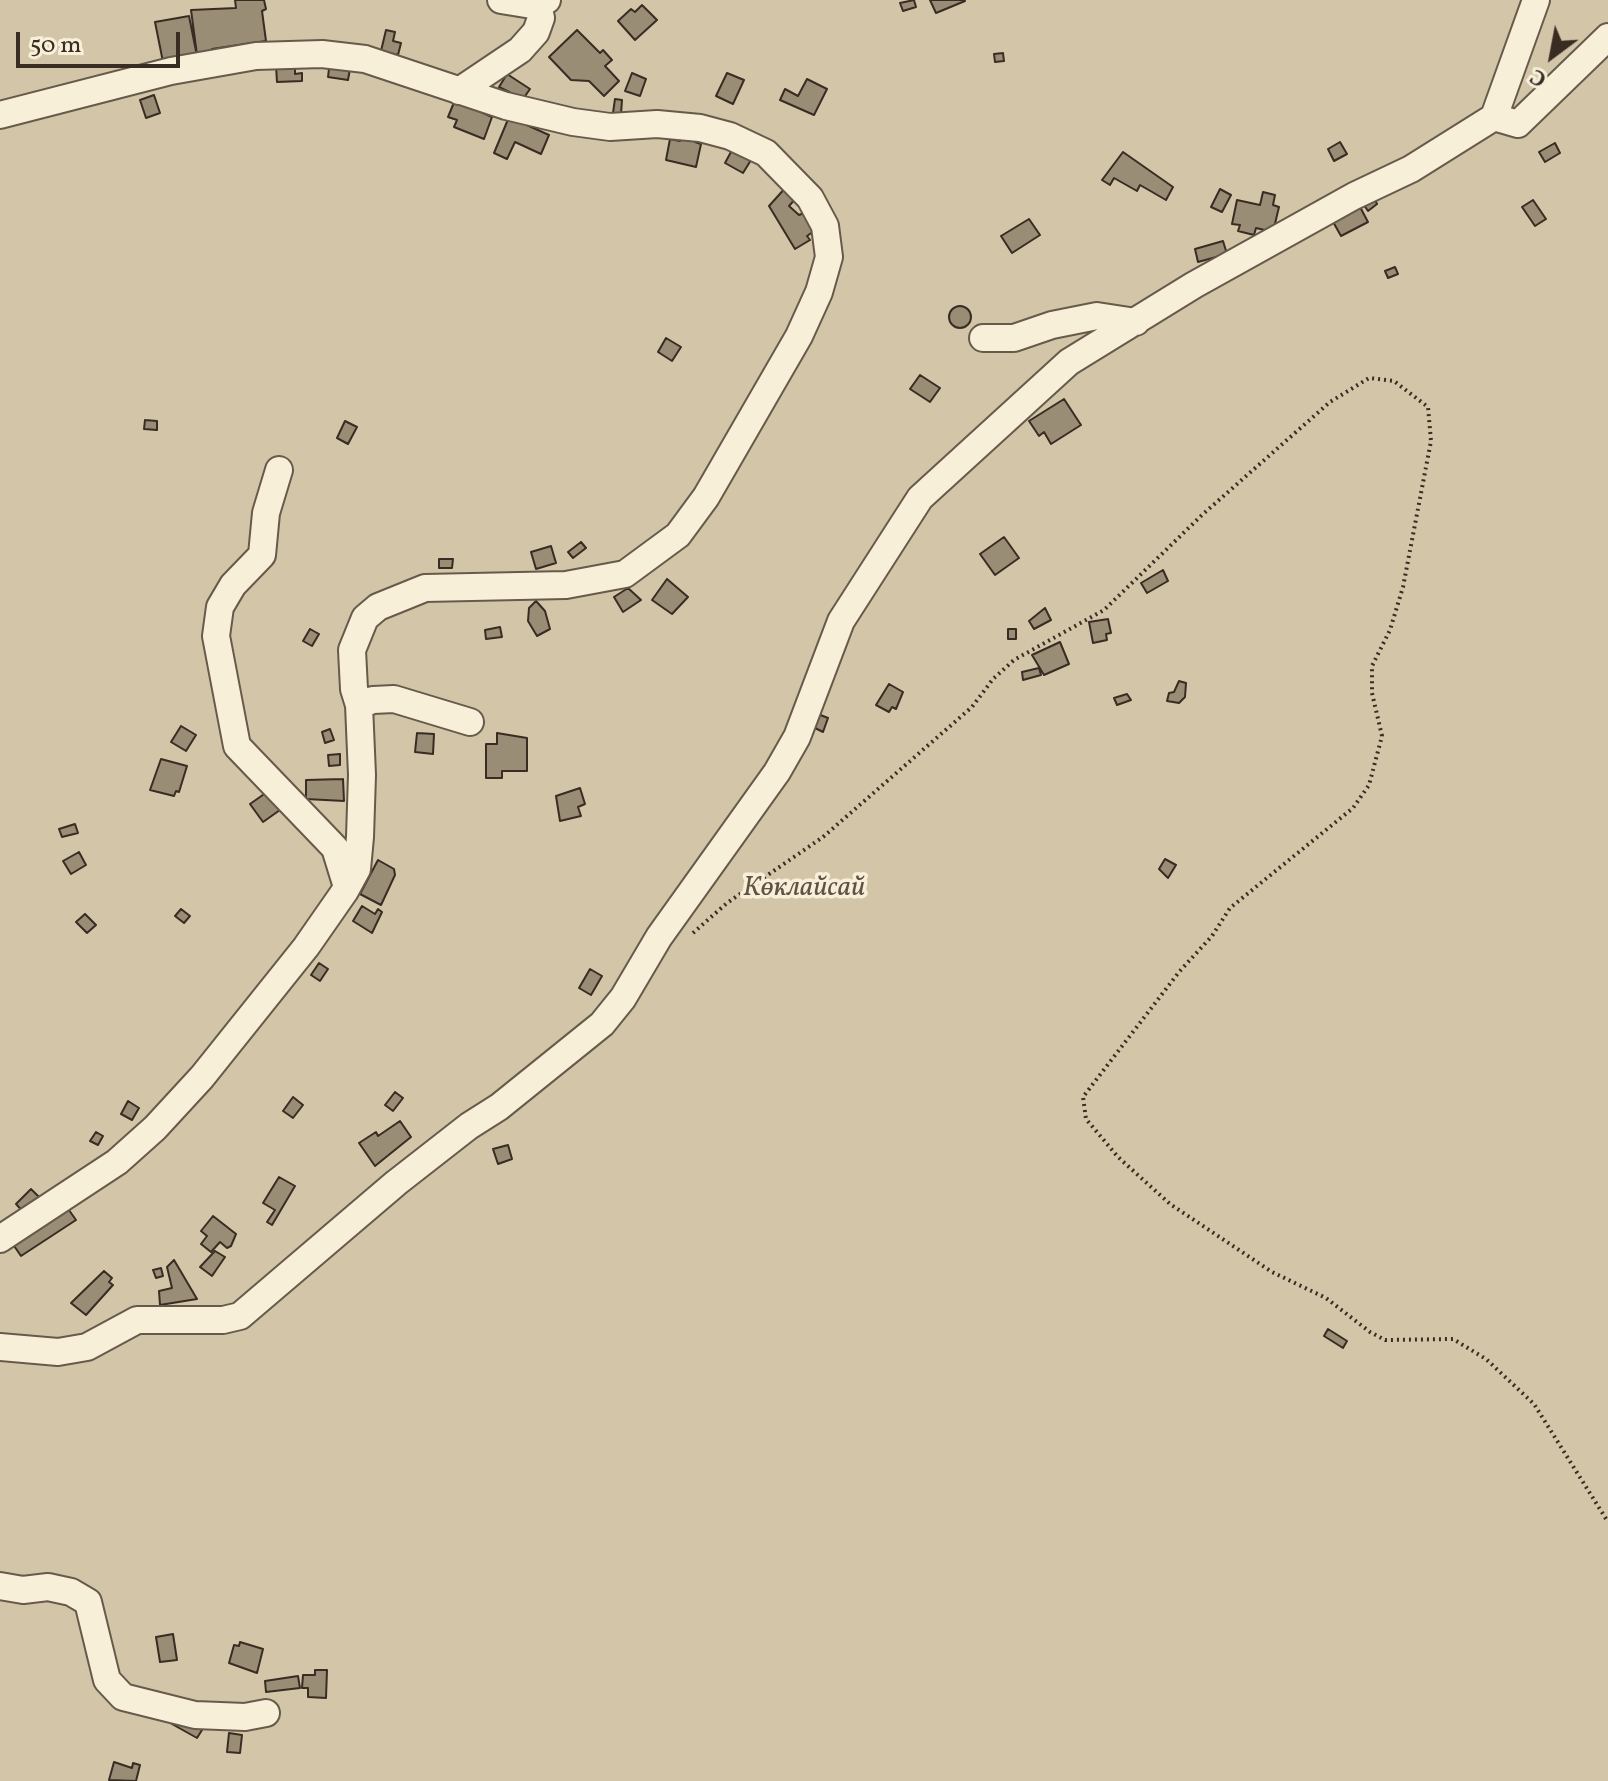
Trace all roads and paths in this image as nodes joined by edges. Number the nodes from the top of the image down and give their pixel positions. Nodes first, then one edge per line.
1 (501, 0) edge
2 (1536, 0) edge
3 (543, 3) edge
4 (1608, 37) edge
5 (459, 91) junction
6 (0, 115) edge
7 (1494, 117) junction
8 (1136, 322) junction
9 (983, 338) dead end
10 (279, 470) dead end
11 (359, 705) junction
12 (470, 722) dead end
13 (347, 887) junction
14 (685, 943) dead end
15 (0, 1239) edge
16 (0, 1347) edge
17 (1608, 1522) edge
18 (0, 1586) edge
19 (266, 1713) dead end

1 - 3 street
2 - 7 street
3 - 5 street
4 - 7 street
5 - 6 street
5 - 11 street
7 - 8 street
8 - 9 street
8 - 16 street
10 - 13 street
11 - 12 street
11 - 13 street
13 - 15 street
14 - 17 path
18 - 19 street

